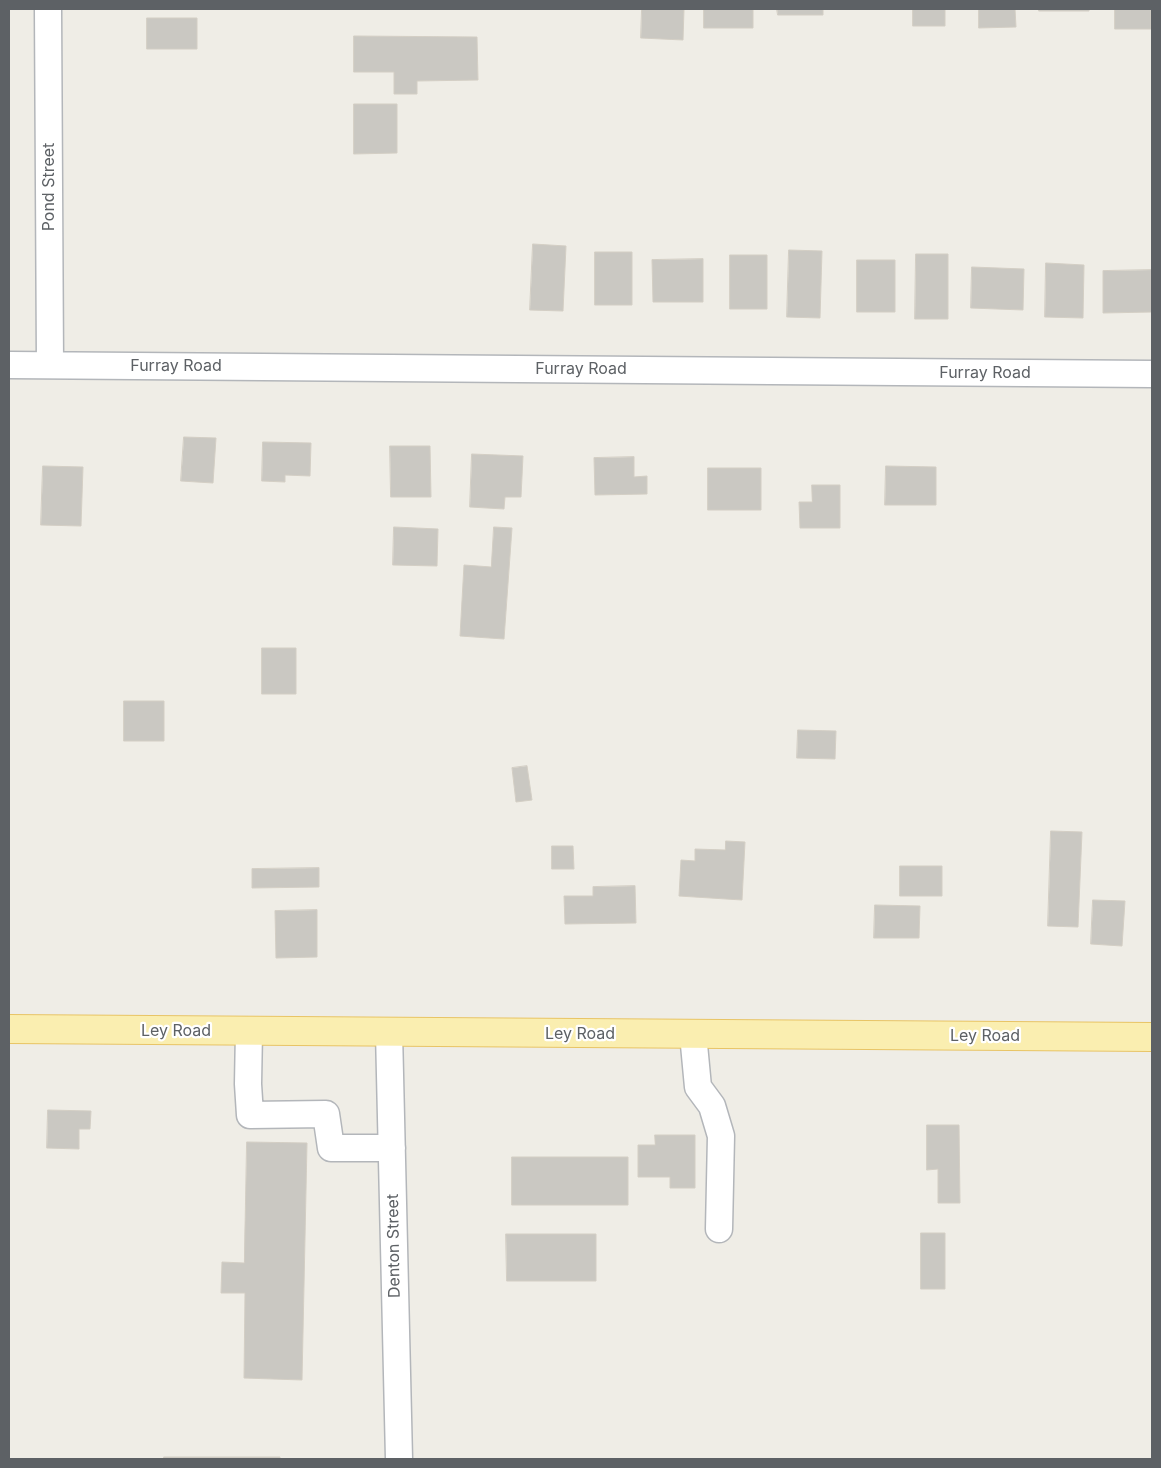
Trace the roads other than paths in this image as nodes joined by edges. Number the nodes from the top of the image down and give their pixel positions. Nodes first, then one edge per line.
1 (48, 9) edge
2 (9, 365) edge
3 (50, 365) junction
4 (1152, 374) edge
5 (9, 1029) edge
6 (249, 1031) junction
7 (390, 1032) junction
8 (693, 1034) junction
9 (1152, 1037) edge
10 (392, 1148) junction
11 (719, 1229) dead end
12 (399, 1459) edge

1 - 3 street, Pond Street
2 - 3 street, Furray Road
3 - 4 street, Furray Road
5 - 6 main road, Ley Road
6 - 7 main road, Ley Road
6 - 10 street
7 - 8 main road, Ley Road
7 - 10 street, Denton Street
8 - 9 main road, Ley Road
8 - 11 street
10 - 12 street, Denton Street

